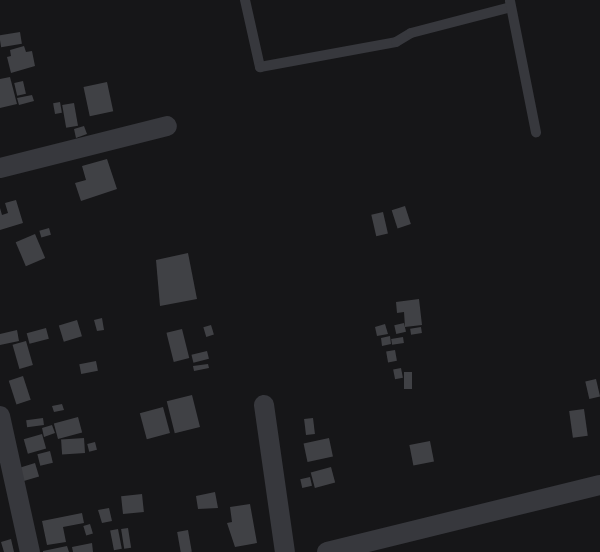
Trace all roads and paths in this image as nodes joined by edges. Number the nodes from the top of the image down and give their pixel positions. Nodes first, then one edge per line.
1 (245, 0) edge
2 (511, 3) edge
3 (167, 126) dead end
4 (536, 132) dead end
5 (0, 168) edge
6 (264, 405) dead end
7 (0, 416) edge
8 (600, 485) edge
9 (30, 552) edge
10 (285, 552) edge
11 (327, 552) edge

1 - 2 lane
2 - 4 lane
3 - 5 street
6 - 10 street
7 - 9 street
8 - 11 street

